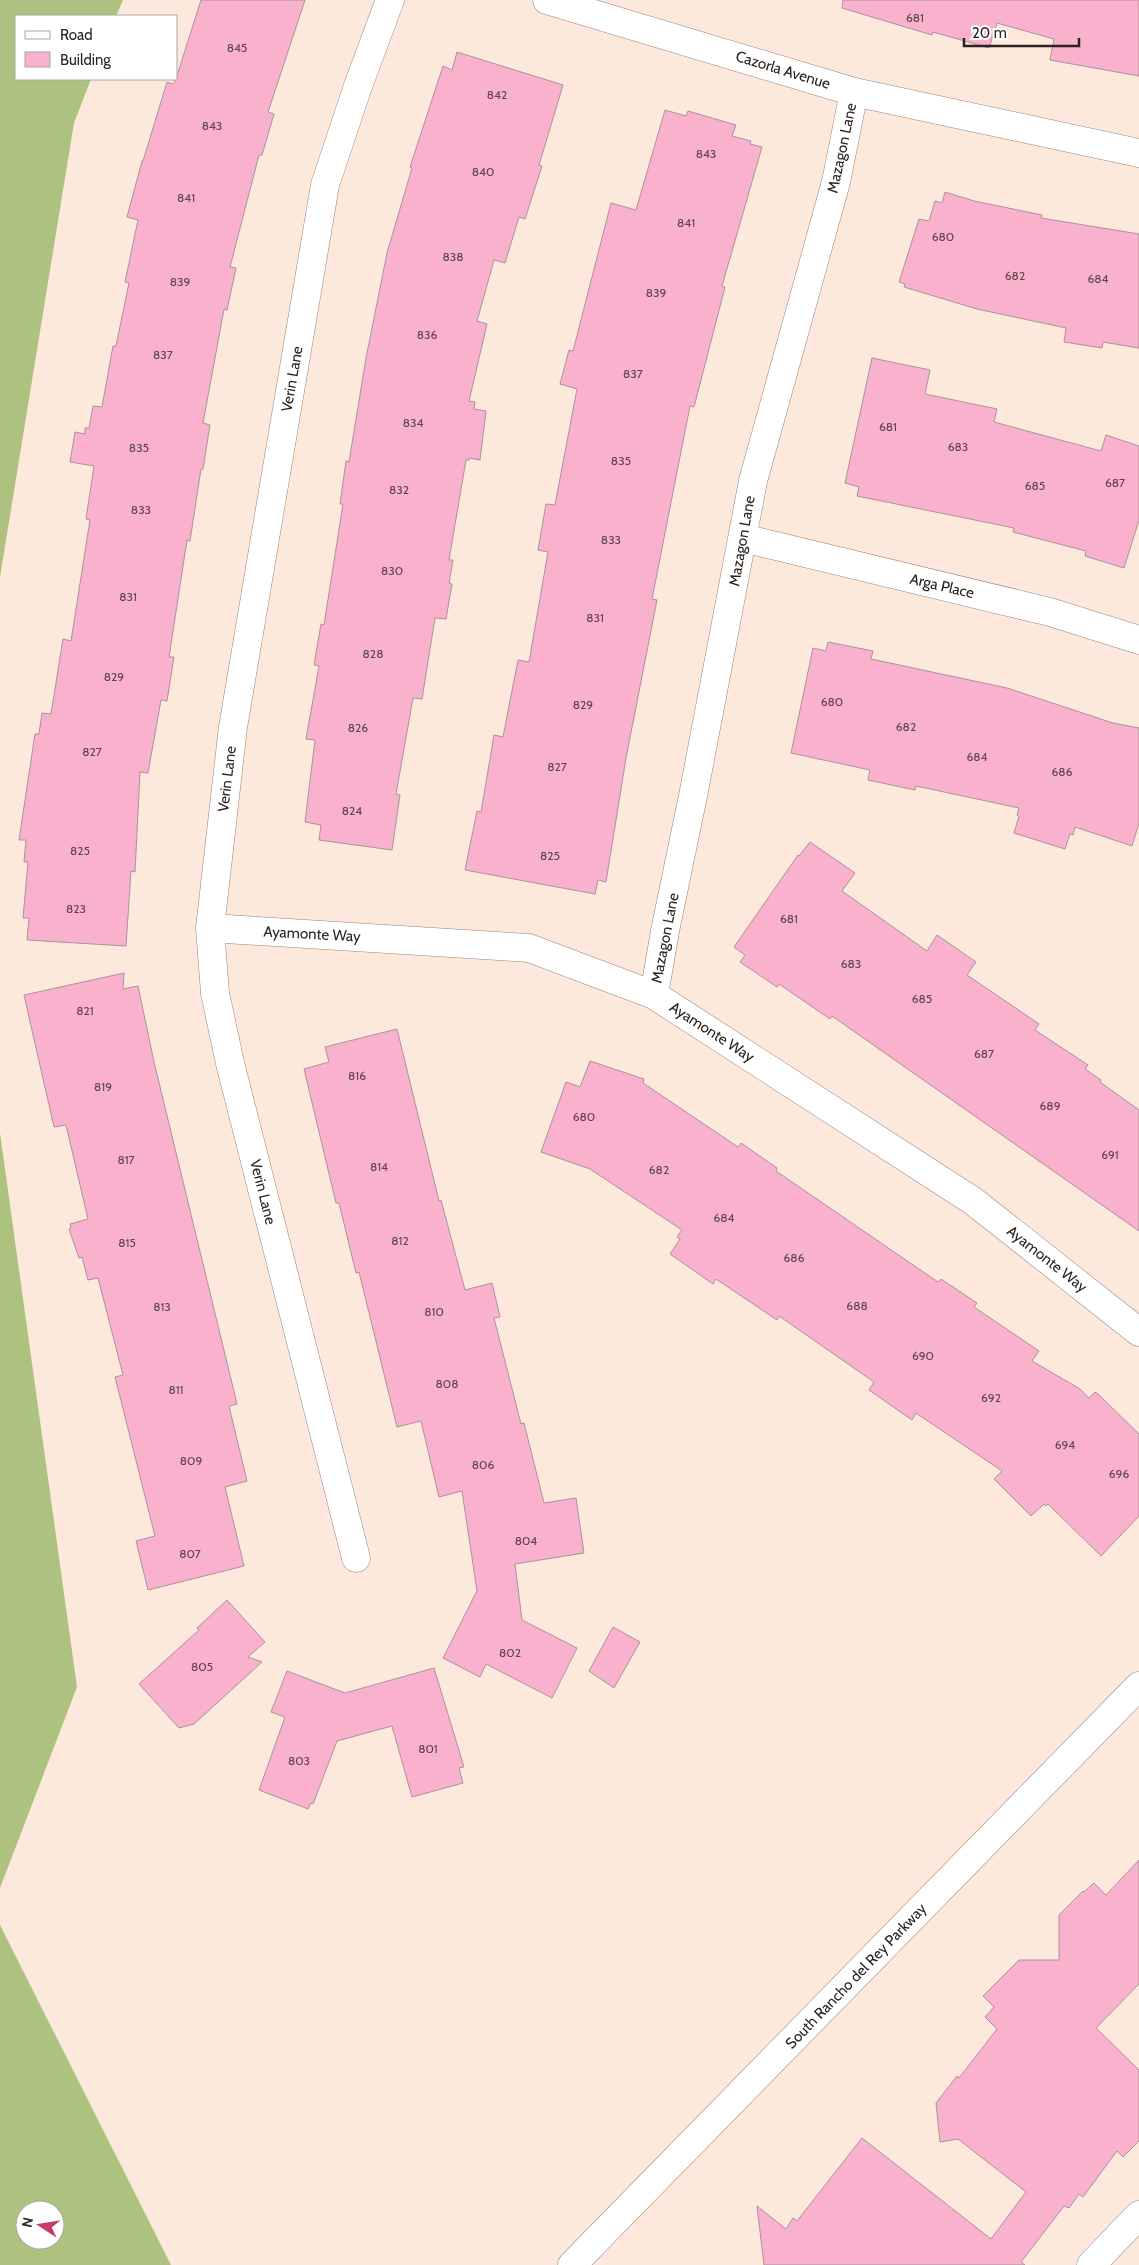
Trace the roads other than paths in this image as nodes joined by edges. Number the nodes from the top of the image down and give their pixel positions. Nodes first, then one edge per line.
1 (390, 0) edge
2 (547, 0) edge
3 (854, 92) junction
4 (1139, 153) edge
5 (743, 538) junction
6 (1139, 640) edge
7 (210, 928) junction
8 (654, 995) junction
9 (1139, 1332) edge
10 (356, 1558) dead end
11 (1139, 1686) edge
12 (1139, 2215) edge
13 (572, 2265) edge
14 (1091, 2265) edge

1 - 7 street, Verin Lane
2 - 3 street, Cazorla Avenue
3 - 4 street, Cazorla Avenue
3 - 5 street, Mazagon Lane
5 - 6 street, Arga Place
5 - 8 street, Mazagon Lane
7 - 8 street, Ayamonte Way
7 - 10 street, Verin Lane
8 - 9 street, Ayamonte Way
11 - 13 street, South Rancho del Rey Parkway
12 - 14 street

